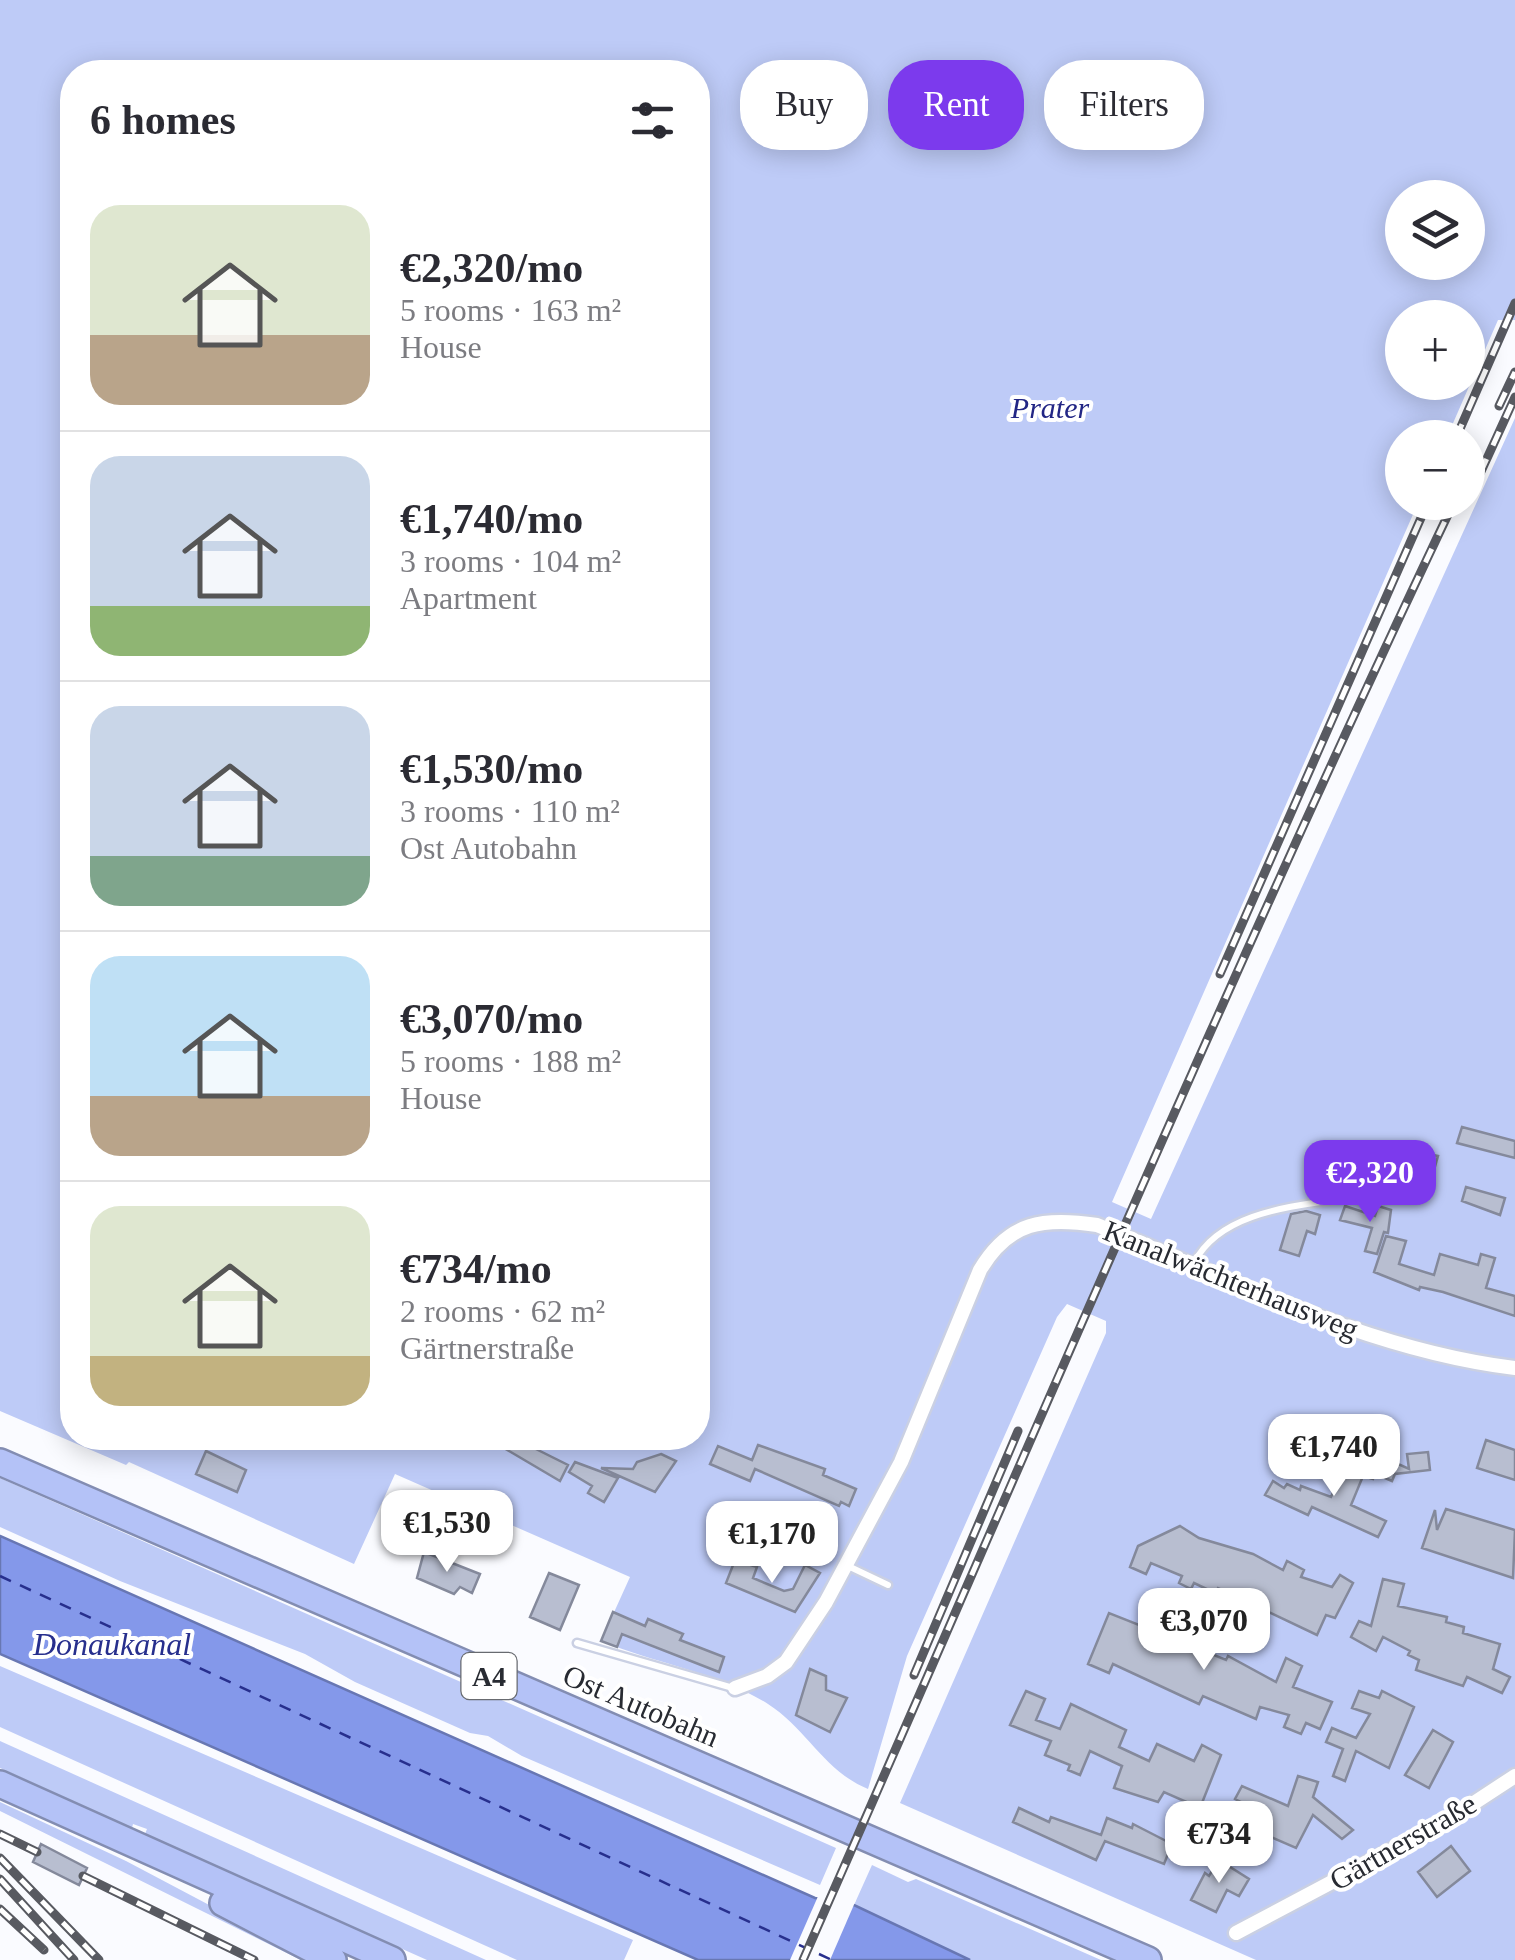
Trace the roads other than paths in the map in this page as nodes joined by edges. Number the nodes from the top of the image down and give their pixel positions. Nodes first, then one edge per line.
1 (1334, 1200) dead end
2 (1194, 1263) junction
3 (1515, 1368) edge
4 (0, 1462) edge
5 (847, 1566) junction
6 (888, 1586) dead end
7 (578, 1643) dead end
8 (735, 1688) joint
9 (1515, 1776) edge
10 (0, 1784) edge
11 (79, 1823) junction
12 (1236, 1933) dead end
13 (333, 1960) edge
14 (392, 1960) edge
15 (1148, 1960) edge

1 - 2 lane
2 - 3 street, Kanalwächterhausweg
2 - 5 street, Kanalwächterhausweg
4 - 15 highway, Ost Autobahn / A4
5 - 6 lane
5 - 8 street, Kanalwächterhausweg
7 - 8 lane
9 - 12 street, Gärtnerstraße
10 - 11 highway
11 - 13 highway
11 - 14 highway

